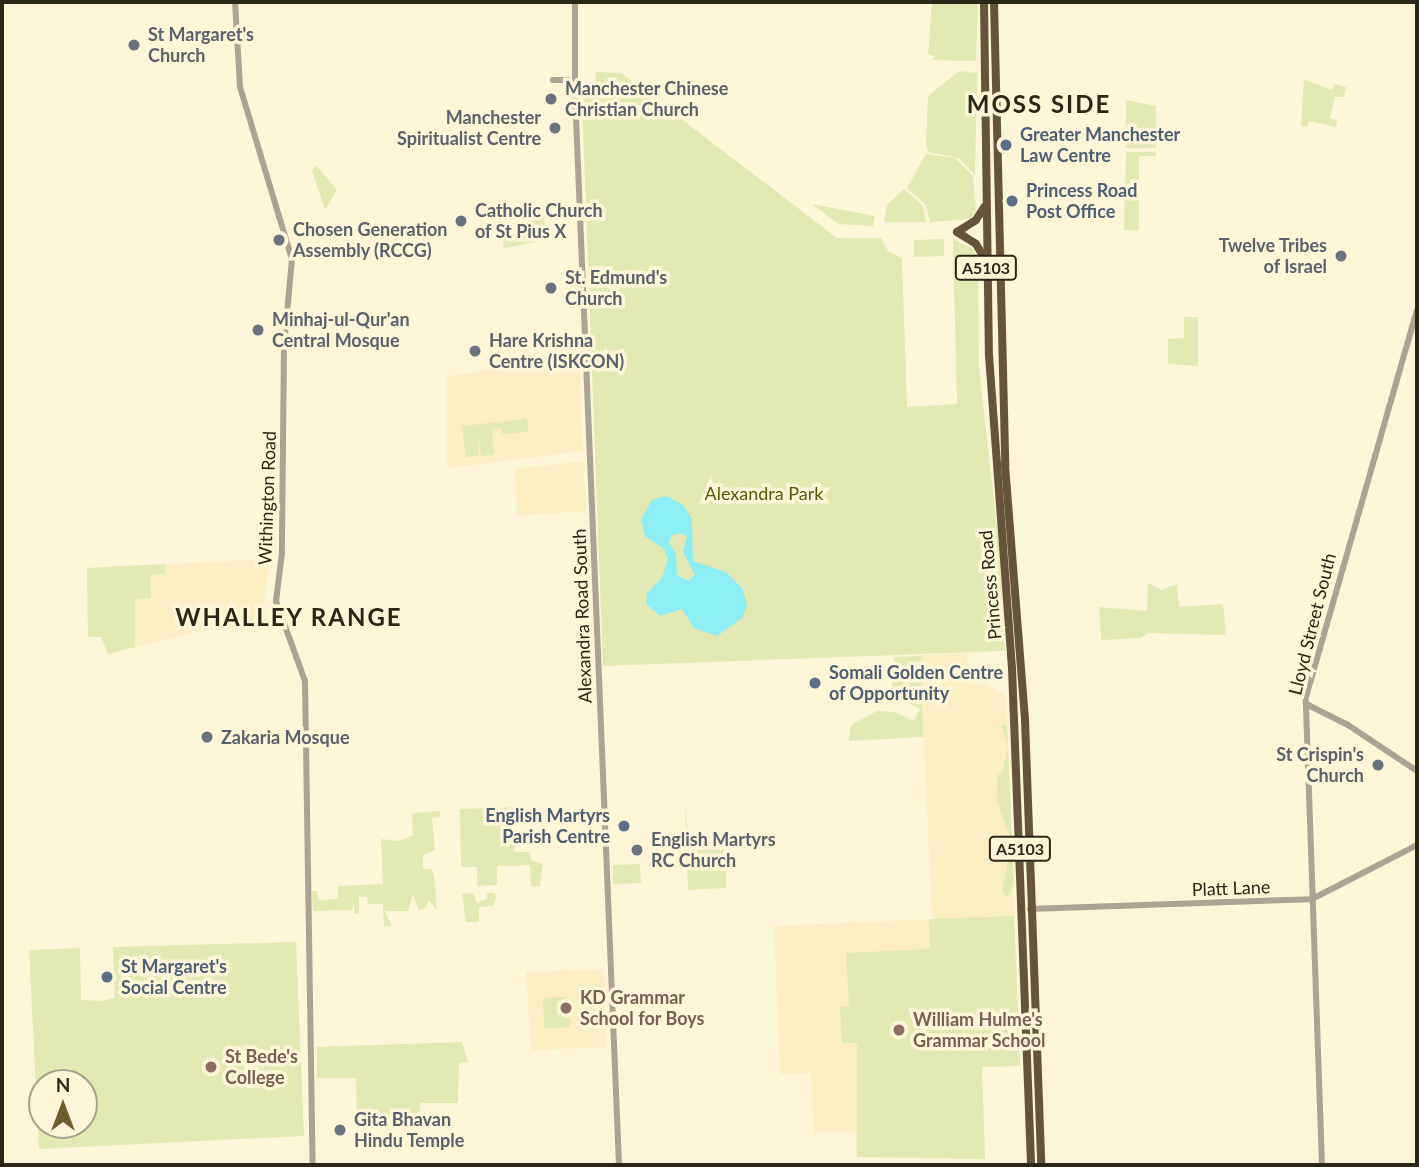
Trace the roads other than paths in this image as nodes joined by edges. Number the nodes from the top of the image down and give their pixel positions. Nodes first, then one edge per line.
1 (235, 2) edge
2 (575, 2) edge
3 (984, 2) edge
4 (994, 2) edge
5 (554, 80) dead end
6 (575, 90) junction
7 (985, 205) junction
8 (987, 275) junction
9 (1417, 311) edge
10 (1306, 704) junction
11 (1417, 771) edge
12 (1417, 845) edge
13 (1312, 899) junction
14 (1028, 909) junction
15 (312, 1164) edge
16 (619, 1165) edge
17 (1031, 1165) edge
18 (1041, 1165) edge
19 (1322, 1165) edge

1 - 15 street, Withington Road
2 - 6 street, Alexandra Road South
3 - 7 highway, Princess Road / A5103
4 - 14 highway, Princess Road / A5103
5 - 6 street
6 - 16 street, Alexandra Road South
7 - 8 highway, Princess Road / A5103
7 - 8 highway
8 - 14 highway, Princess Road / A5103
9 - 10 street, Lloyd Street South
10 - 11 street
10 - 13 street, Lloyd Street South
12 - 13 street, Platt Lane
13 - 14 street, Platt Lane
13 - 19 street, Lloyd Street South
14 - 17 highway, Princess Road / A5103
14 - 18 highway, Princess Road / A5103

